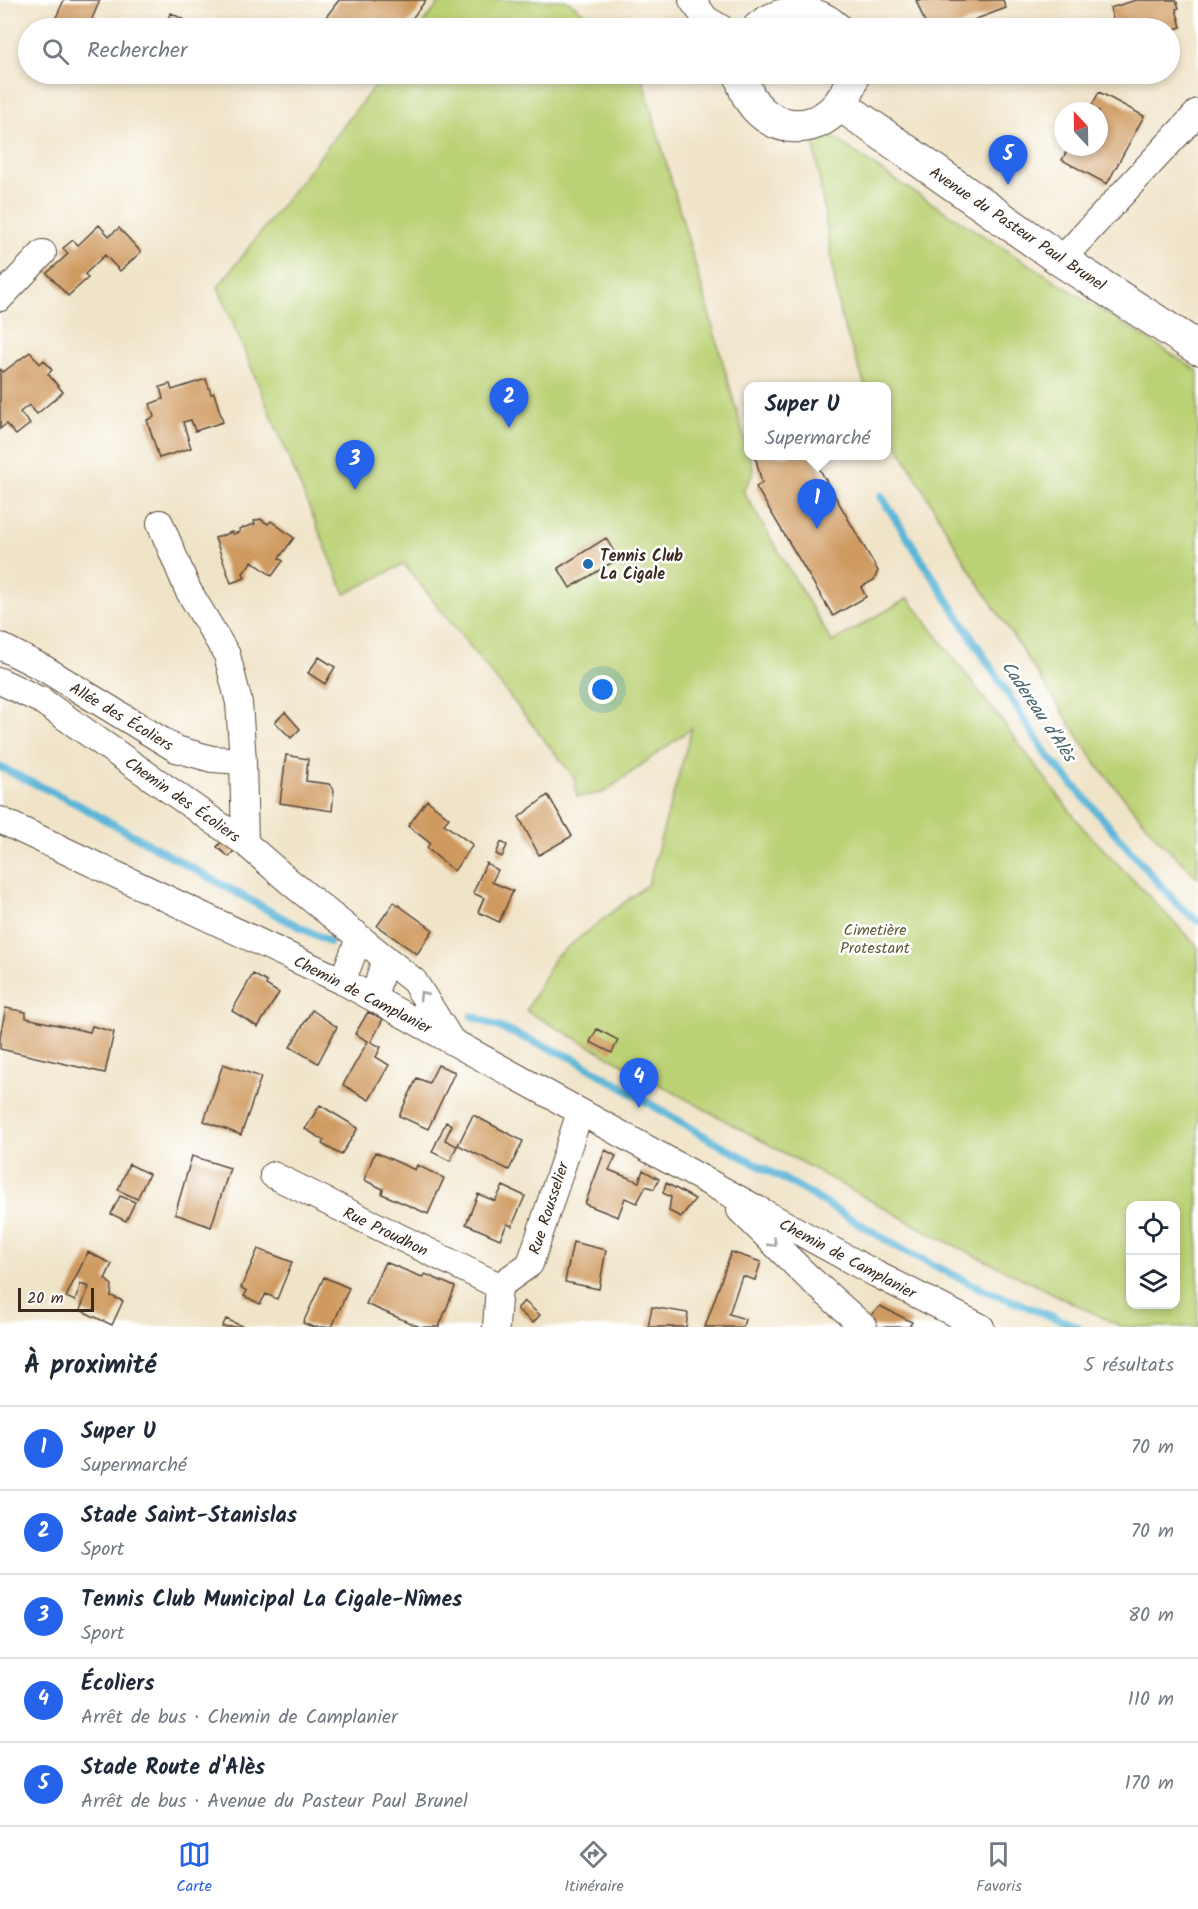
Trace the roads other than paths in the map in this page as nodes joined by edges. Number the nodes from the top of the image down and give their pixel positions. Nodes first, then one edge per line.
1 (692, 0) edge
2 (801, 7) edge
3 (705, 18) edge
4 (776, 18) edge
5 (820, 18) edge
6 (743, 84) edge
7 (851, 84) edge
8 (841, 105) junction
9 (1198, 112) edge
10 (43, 253) dead end
11 (1061, 260) junction
12 (0, 298) edge
13 (1198, 348) edge
14 (160, 523) dead end
15 (0, 646) edge
16 (0, 681) edge
17 (243, 761) junction
18 (0, 820) edge
19 (245, 843) junction
20 (355, 933) junction
21 (385, 958) junction
22 (342, 981) junction
23 (374, 998) junction
24 (451, 1040) junction
25 (580, 1112) junction
26 (273, 1175) dead end
27 (716, 1187) junction
28 (499, 1286) junction
29 (496, 1327) edge
30 (864, 1327) edge
31 (981, 1327) edge

1 - 3 street
2 - 4 main road
2 - 5 main road
6 - 8 main road
7 - 8 main road
8 - 11 main road, Avenue du Pasteur Paul Brunel
9 - 11 street
10 - 12 street
11 - 13 main road, Avenue du Pasteur Paul Brunel
14 - 17 street
15 - 17 street, Allée des Écoliers
16 - 19 street, Chemin des Écoliers
17 - 19 street
18 - 22 street, Chemin de Camplanier
19 - 20 street, Chemin des Écoliers
20 - 21 street, Chemin des Écoliers
20 - 22 street
21 - 23 street
24 -> 21 street, Chemin des Écoliers
22 - 23 street, Chemin de Camplanier
23 - 24 street, Chemin de Camplanier
24 - 25 street, Chemin de Camplanier
25 - 27 street, Chemin de Camplanier
25 - 28 street, Rue Rousselier
26 - 28 street, Rue Proudhon
27 -> 30 street, Chemin de Camplanier
27 - 31 street, Chemin de Camplanier
28 - 29 street

